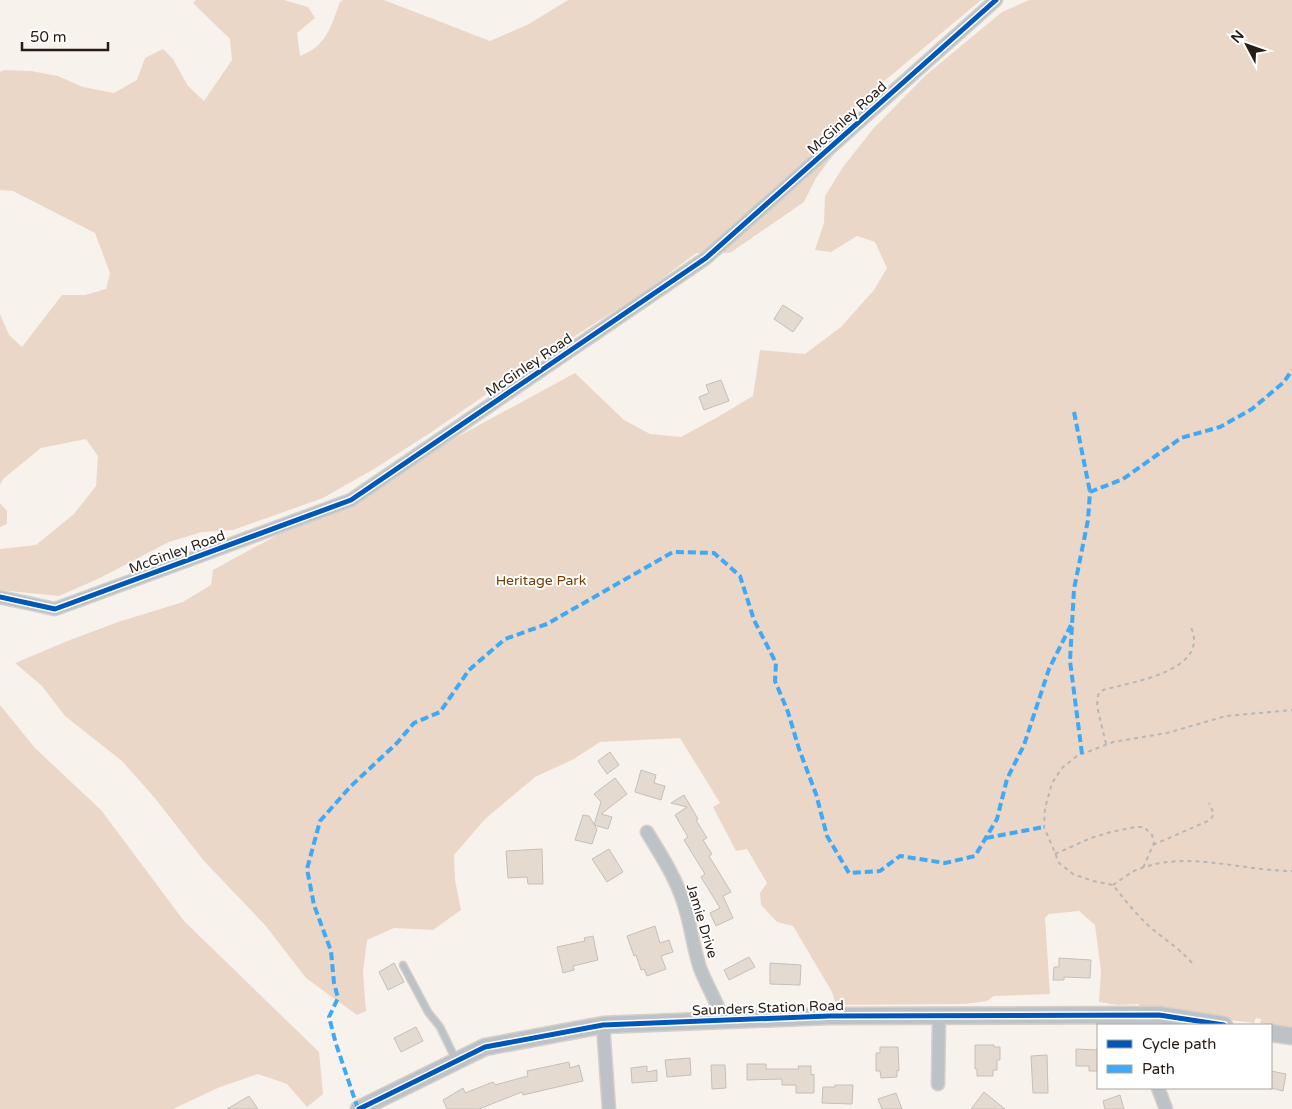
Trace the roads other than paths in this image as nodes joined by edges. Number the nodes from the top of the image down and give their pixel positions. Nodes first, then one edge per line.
1 (996, 0) edge
2 (0, 596) edge
3 (647, 832) dead end
4 (403, 965) dead end
5 (939, 1017) junction
6 (724, 1020) junction
7 (1159, 1020) edge
8 (1211, 1024) edge
9 (603, 1025) junction
10 (1272, 1032) edge
11 (1292, 1036) edge
12 (456, 1061) junction
13 (938, 1084) dead end
14 (1158, 1089) edge
15 (359, 1109) edge
16 (609, 1109) edge
17 (1166, 1109) edge

1 - 2 street, McGinley Road
3 - 6 street, Jamie Drive
4 - 12 lane
5 - 6 street, Saunders Station Road
5 - 7 street, Saunders Station Road
5 - 13 street
6 - 9 street, Saunders Station Road
7 - 8 street, Saunders Station Road
9 - 12 street, Saunders Station Road
9 - 16 street
10 - 11 street
12 - 15 street, Saunders Station Road
14 - 17 street

